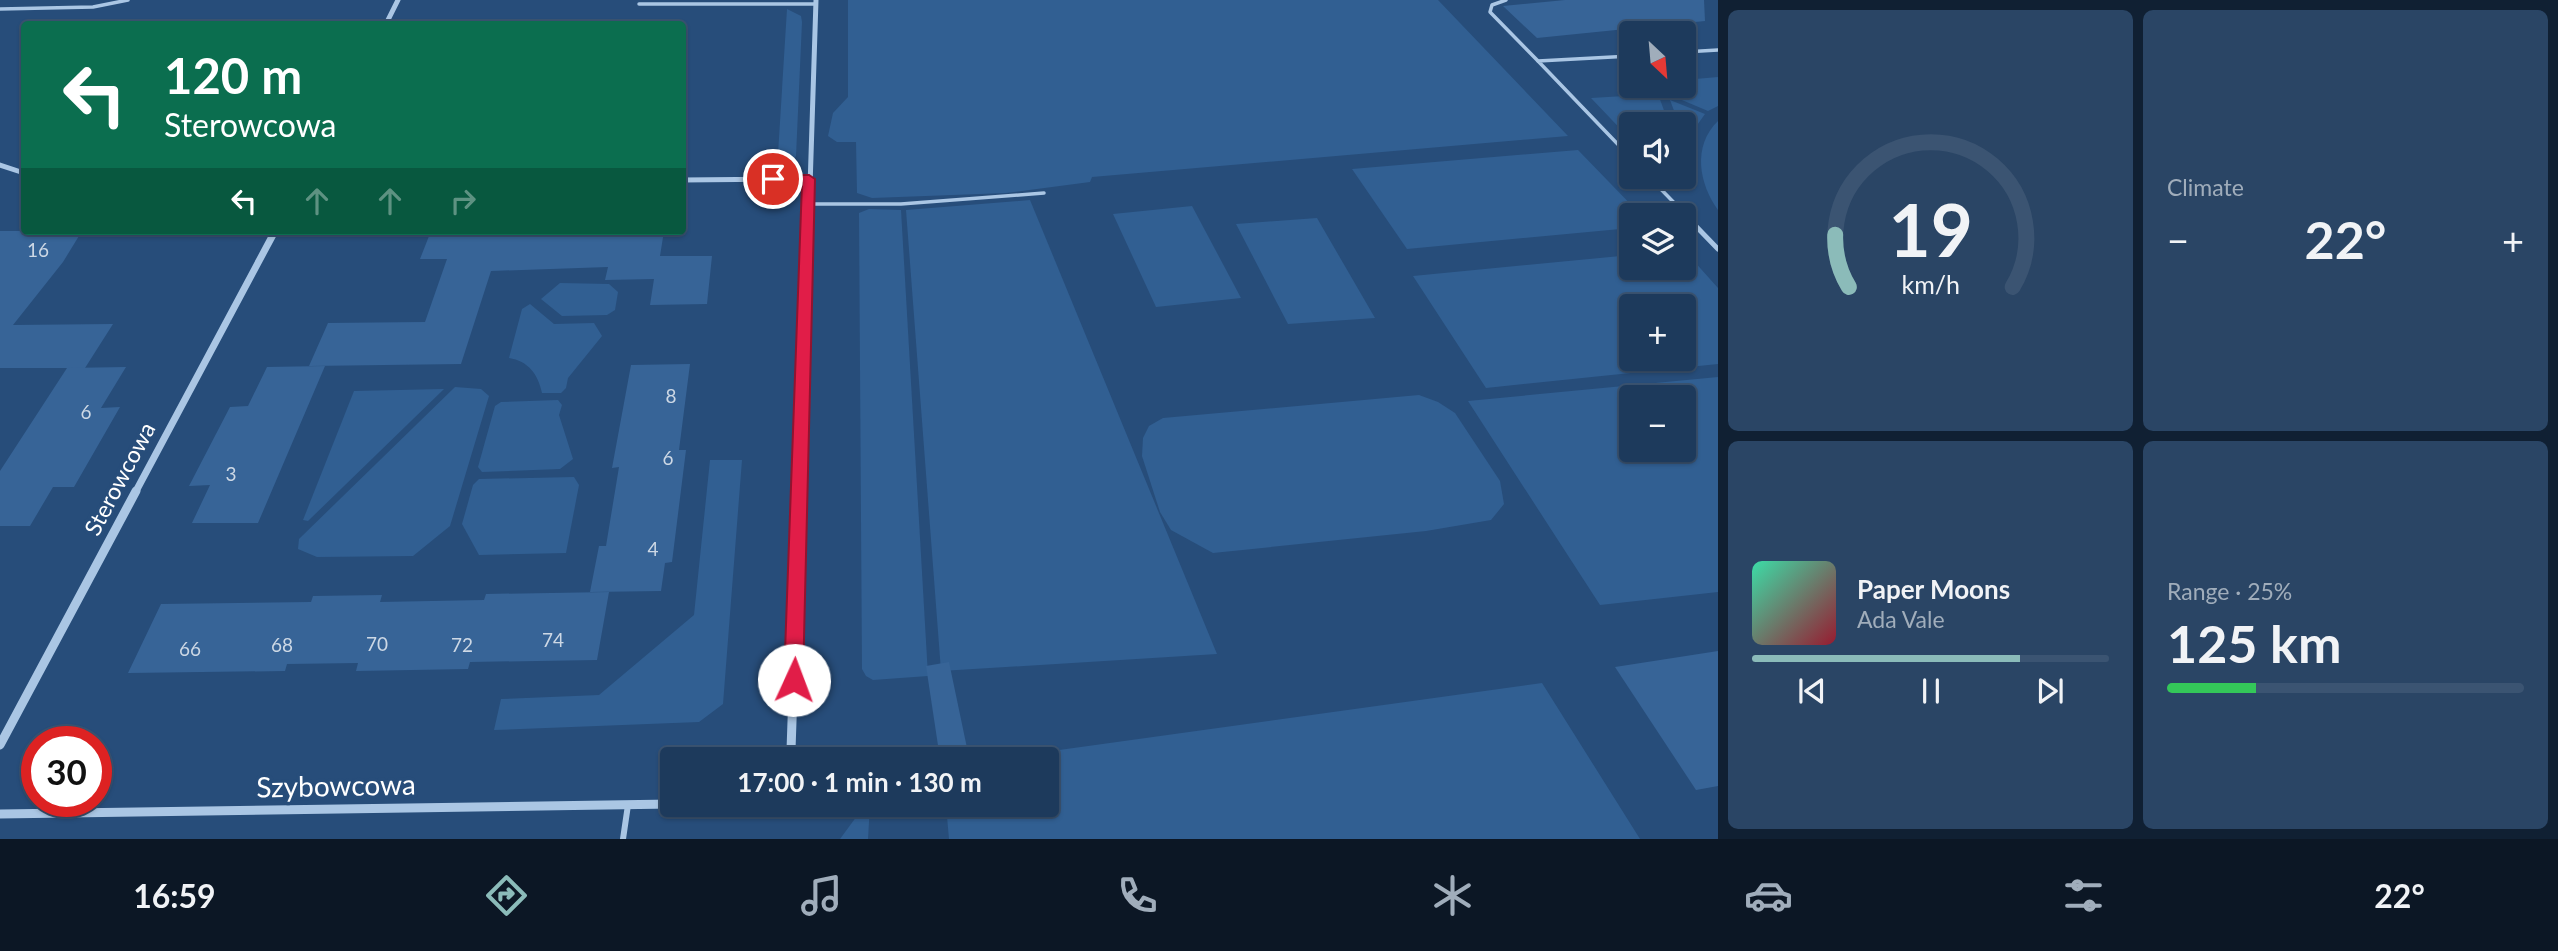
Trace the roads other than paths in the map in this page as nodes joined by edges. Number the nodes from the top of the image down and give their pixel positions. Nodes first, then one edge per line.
1 (128, 0) edge
2 (398, 0) edge
3 (1506, 0) edge
4 (816, 2) edge
5 (639, 4) dead end
6 (0, 9) edge
7 (388, 21) edge
8 (1718, 50) edge
9 (1696, 51) edge
10 (1619, 57) edge
11 (1538, 61) junction
12 (1619, 145) edge
13 (0, 165) edge
14 (21, 172) edge
15 (809, 179) junction
16 (686, 180) edge
17 (1660, 189) edge
18 (1044, 192) dead end
19 (808, 204) junction
20 (273, 235) edge
21 (1718, 249) edge
22 (0, 746) edge
23 (791, 747) edge
24 (628, 804) junction
25 (660, 804) edge
26 (0, 814) edge
27 (624, 839) edge

1 - 6 lane
2 - 7 street
3 - 11 lane
4 - 5 lane
4 - 15 street
8 - 9 lane
10 - 11 lane
11 - 12 lane
13 - 14 street
15 - 16 street
15 - 19 street
17 - 21 lane
18 - 19 lane
19 - 23 street
20 - 22 street, Sterowcowa
24 - 25 street, Szybowcowa
24 - 26 street, Szybowcowa
24 - 27 lane

